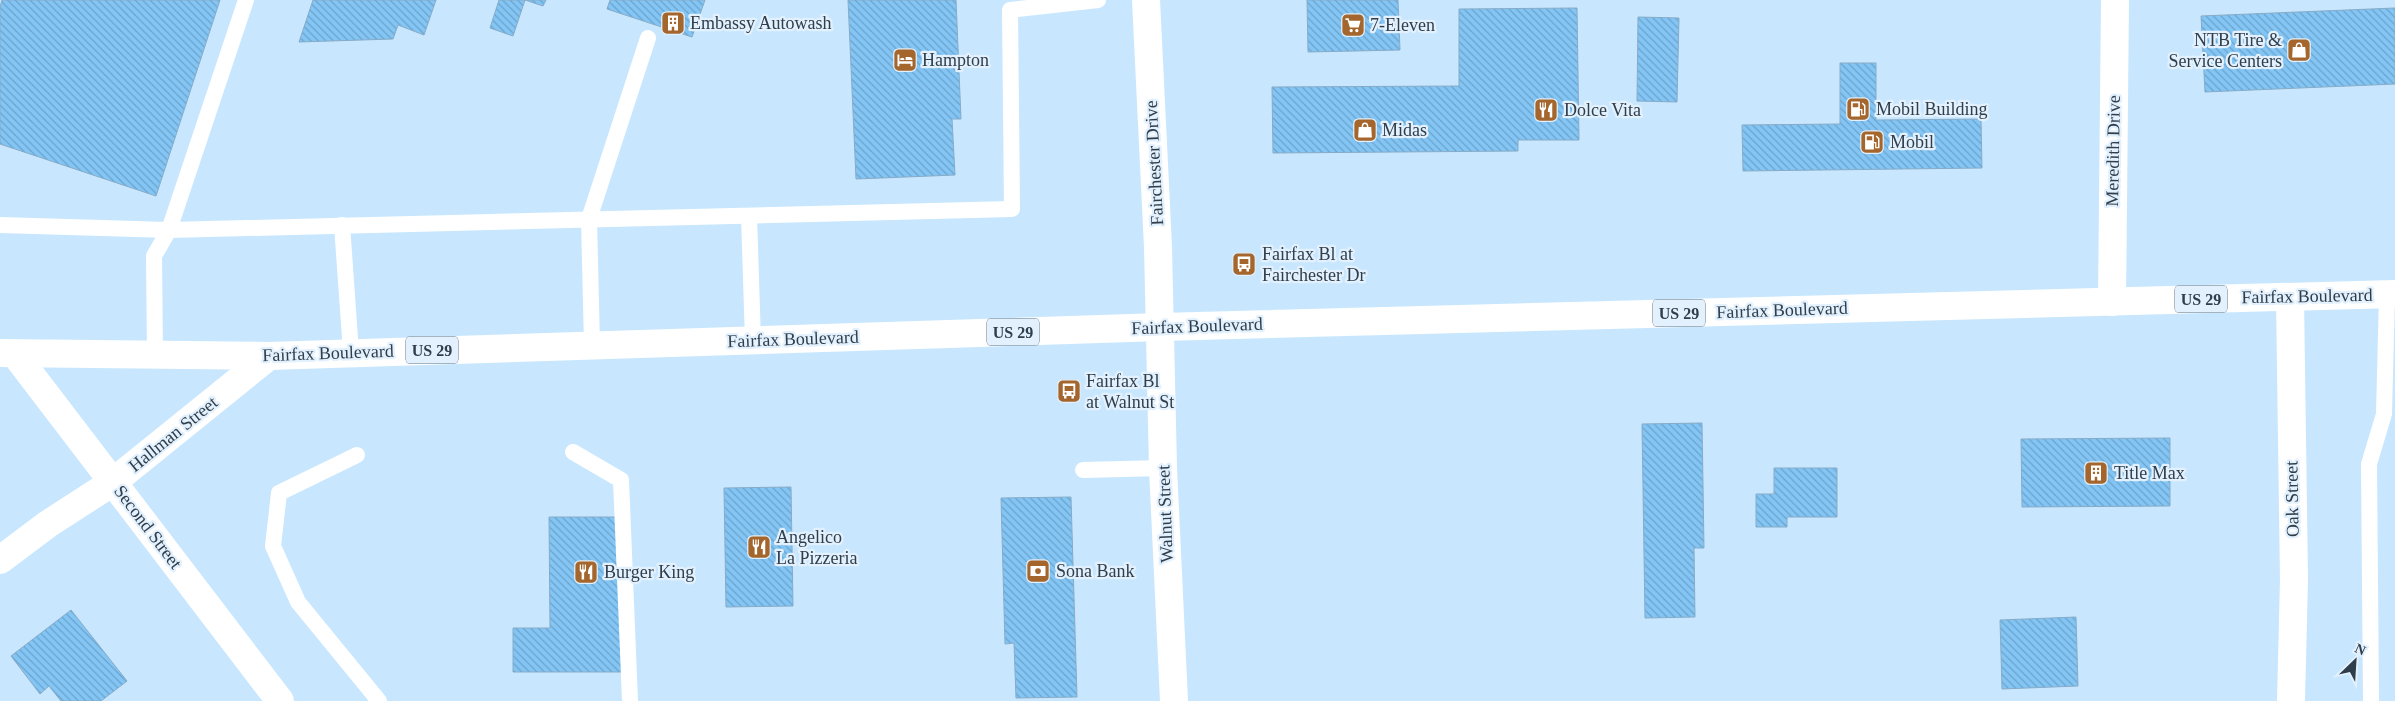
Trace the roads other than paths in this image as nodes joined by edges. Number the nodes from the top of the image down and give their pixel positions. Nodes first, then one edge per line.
1 (246, 0) edge
2 (1098, 0) edge
3 (1146, 0) edge
4 (2115, 0) edge
5 (648, 38) dead end
6 (749, 216) junction
7 (589, 219) junction
8 (0, 225) edge
9 (342, 225) junction
10 (170, 230) junction
11 (2391, 294) edge
12 (2290, 297) junction
13 (2112, 302) junction
14 (1161, 326) junction
15 (753, 341) junction
16 (592, 345) junction
17 (351, 352) junction
18 (7, 354) edge
19 (155, 355) junction
20 (269, 356) junction
21 (2390, 414) edge
22 (573, 452) dead end
23 (357, 455) dead end
24 (1163, 468) junction
25 (1083, 470) dead end
26 (113, 482) junction
27 (0, 560) edge
28 (280, 701) edge
29 (378, 701) edge
30 (630, 701) edge
31 (1174, 701) edge
32 (2291, 701) edge
33 (2372, 701) edge

1 - 10 lane
2 - 6 lane
3 - 14 main road, Fairchester Drive
4 - 13 main road, Meredith Drive
5 - 7 lane
6 - 7 lane
6 - 15 lane
7 - 9 lane
7 - 16 lane
8 - 10 lane
9 - 10 lane
9 - 17 lane
10 - 19 lane
11 - 12 main road, Fairfax Boulevard / US 29
11 - 21 lane
12 - 13 main road, Fairfax Boulevard / US 29
12 - 32 main road, Oak Street
13 - 14 main road, Fairfax Boulevard / US 29
14 - 15 main road, Fairfax Boulevard / US 29
14 - 24 main road, Walnut Street
15 - 16 main road, Fairfax Boulevard / US 29
16 - 17 main road, Fairfax Boulevard / US 29
17 - 20 main road, Fairfax Boulevard / US 29
18 - 19 main road, Fairfax Boulevard / US 29
18 - 26 main road, Second Street
19 - 20 main road, Fairfax Boulevard / US 29
20 - 26 main road, Hallman Street
21 - 33 lane
22 - 30 lane
23 - 29 lane
24 - 25 lane
24 - 31 main road, Walnut Street
26 - 27 main road, Hallman Street
26 - 28 main road, Second Street

